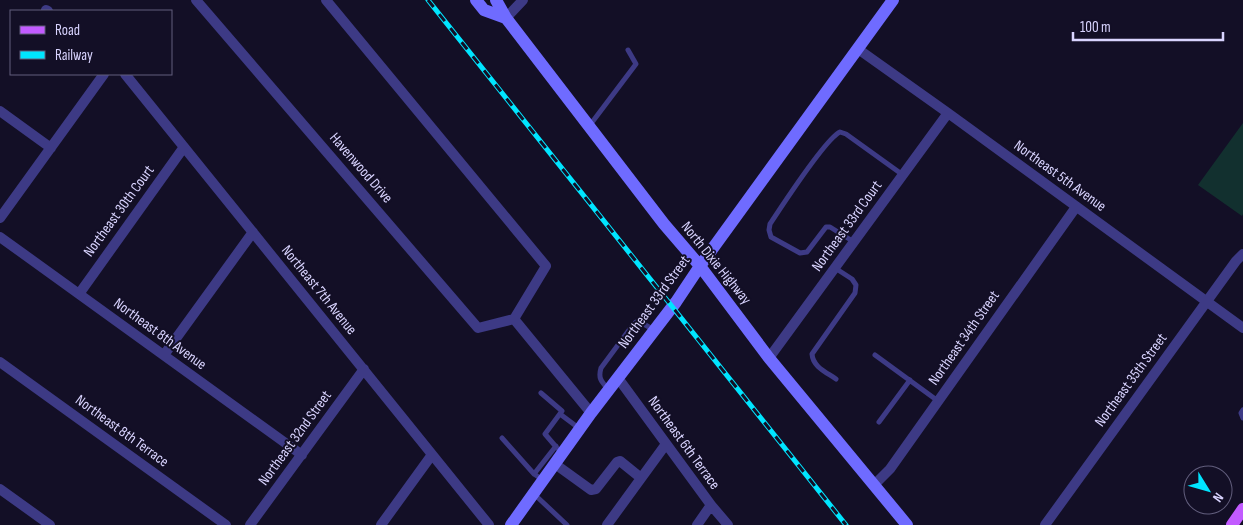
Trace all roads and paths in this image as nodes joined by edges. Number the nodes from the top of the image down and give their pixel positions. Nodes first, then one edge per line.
1 (196, 0) edge
2 (326, 0) edge
3 (476, 0) edge
4 (496, 0) edge
5 (523, 0) edge
6 (893, 0) edge
7 (506, 18) junction
8 (858, 49) junction
9 (628, 50) dead end
10 (103, 75) edge
11 (126, 75) edge
12 (0, 111) edge
13 (948, 113) junction
14 (589, 126) junction
15 (184, 147) junction
16 (51, 148) junction
17 (903, 175) junction
18 (1076, 207) junction
19 (0, 218) edge
20 (253, 232) junction
21 (0, 237) edge
22 (854, 242) junction
23 (1243, 254) edge
24 (700, 266) junction
25 (835, 268) junction
26 (79, 294) junction
27 (1207, 302) junction
28 (514, 319) junction
29 (1243, 328) edge
30 (654, 330) junction
31 (164, 355) junction
32 (875, 355) dead end
33 (769, 358) junction
34 (0, 362) edge
35 (364, 369) junction
36 (618, 378) junction
37 (836, 379) dead end
38 (910, 380) junction
39 (609, 390) junction
40 (541, 393) dead end
41 (938, 401) junction
42 (1243, 410) edge
43 (560, 414) junction
44 (592, 414) junction
45 (1243, 418) edge
46 (878, 422) dead end
47 (580, 429) junction
48 (502, 438) dead end
49 (666, 444) junction
50 (560, 449) junction
51 (302, 455) junction
52 (432, 456) junction
53 (555, 464) junction
54 (538, 477) junction
55 (641, 478) junction
56 (874, 485) junction
57 (0, 489) edge
58 (533, 494) junction
59 (711, 505) junction
60 (1243, 509) edge
61 (50, 525) edge
62 (226, 525) edge
63 (250, 525) edge
64 (381, 525) edge
65 (489, 525) edge
66 (511, 525) edge
67 (567, 525) edge
68 (606, 525) edge
69 (697, 525) edge
70 (728, 525) edge
71 (907, 525) edge
72 (1044, 525) edge
73 (1232, 525) edge

1 - 28 street, Havenwood Drive
2 - 28 street
3 - 7 main road
4 - 7 main road, North Dixie Highway
5 - 7 street
6 - 8 main road, Northeast 33rd Street
7 - 14 main road, North Dixie Highway
8 - 13 street, Northeast 5th Avenue
8 - 24 main road, Northeast 33rd Street
9 - 14 lane
10 - 16 street
11 - 15 street, Northeast 7th Avenue
12 - 16 street
13 - 17 street, Northeast 33rd Court
13 - 18 street, Northeast 5th Avenue
14 - 24 main road, North Dixie Highway
15 - 20 street, Northeast 7th Avenue
15 - 26 street, Northeast 30th Court
16 - 19 street
17 - 22 street, Northeast 33rd Court
17 - 22 lane
18 - 27 street, Northeast 5th Avenue
18 - 41 street, Northeast 34th Street
20 - 31 street
20 - 35 street, Northeast 7th Avenue
21 - 26 street, Northeast 8th Avenue
22 - 25 street, Northeast 33rd Court
23 - 27 street, Northeast 35th Street
24 - 30 main road, Northeast 33rd Street
24 - 33 main road, North Dixie Highway
25 - 33 street, Northeast 33rd Court
25 - 37 lane
26 - 31 street, Northeast 8th Avenue
27 - 29 street, Northeast 5th Avenue
27 - 72 street, Northeast 35th Street
28 - 44 street
30 - 36 main road, Northeast 33rd Street
30 - 39 lane
31 - 51 street, Northeast 8th Avenue
32 - 38 lane
33 - 56 main road, North Dixie Highway
34 - 62 street, Northeast 8th Terrace
35 - 51 street, Northeast 32nd Street
35 - 52 street, Northeast 7th Avenue
36 - 39 main road, Northeast 33rd Street
36 - 49 street, Northeast 6th Terrace
38 - 41 lane
38 - 46 lane
39 - 44 main road, Northeast 33rd Street
40 - 43 lane
41 - 56 street, Northeast 34th Street
42 - 45 lane
43 - 47 lane
43 - 50 lane
44 - 47 main road, Northeast 33rd Street
47 - 50 main road, Northeast 33rd Street
48 - 54 lane
49 - 55 street
49 - 59 street, Northeast 6th Terrace
50 - 53 main road, Northeast 33rd Street
50 - 54 lane
51 - 63 street, Northeast 32nd Street
52 - 64 street
52 - 65 street, Northeast 7th Avenue
53 - 54 main road, Northeast 33rd Street
53 - 55 street
54 - 58 main road, Northeast 33rd Street
55 - 68 street
56 - 71 main road, North Dixie Highway
57 - 61 street
58 - 66 main road, Northeast 33rd Street
58 - 67 lane
59 - 69 street
59 - 70 street, Northeast 6th Terrace
60 - 73 main road

